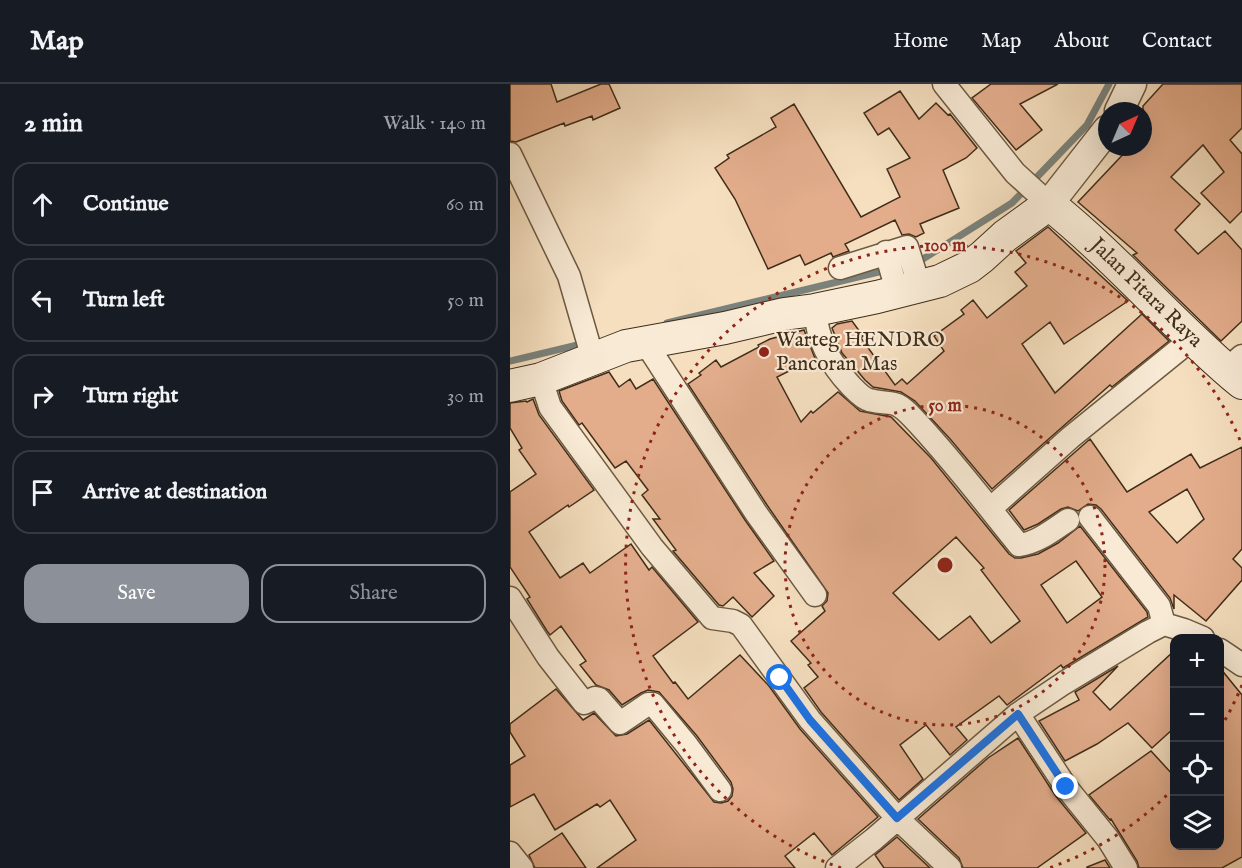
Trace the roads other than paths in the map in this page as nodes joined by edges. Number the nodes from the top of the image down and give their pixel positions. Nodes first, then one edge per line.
1 (944, 84) edge
2 (1132, 84) edge
3 (1123, 102) edge
4 (1098, 140) edge
5 (510, 154) edge
6 (1042, 199) junction
7 (840, 268) dead end
8 (901, 271) junction
9 (815, 310) junction
10 (1192, 339) junction
11 (645, 342) junction
12 (592, 355) junction
13 (1237, 370) edge
14 (541, 379) junction
15 (510, 386) edge
16 (990, 509) junction
17 (1090, 517) dead end
18 (1068, 520) dead end
19 (815, 595) dead end
20 (510, 598) edge
21 (1164, 624) junction
22 (1192, 634) edge
23 (1224, 653) edge
24 (1242, 665) edge
25 (1018, 714) junction
26 (720, 790) dead end
27 (897, 818) junction
28 (510, 853) edge
29 (522, 868) edge
30 (837, 868) edge
31 (950, 868) edge
32 (1126, 868) edge

1 - 6 street
2 - 3 street
4 - 6 street
5 - 12 street
6 - 8 main road
6 - 10 main road, Jalan Pitara Raya
7 - 8 street
8 - 9 main road
9 - 11 main road
9 - 16 street
10 - 13 main road, Jalan Pitara Raya
10 - 16 street
11 - 12 main road
11 - 19 street
12 - 14 main road
14 - 15 main road
14 - 27 street
16 - 18 street
17 - 21 street
20 - 26 street
21 - 22 street
21 - 25 street
23 - 24 street
25 - 27 street
25 - 32 street
27 - 30 street
27 - 31 street
28 - 29 street

